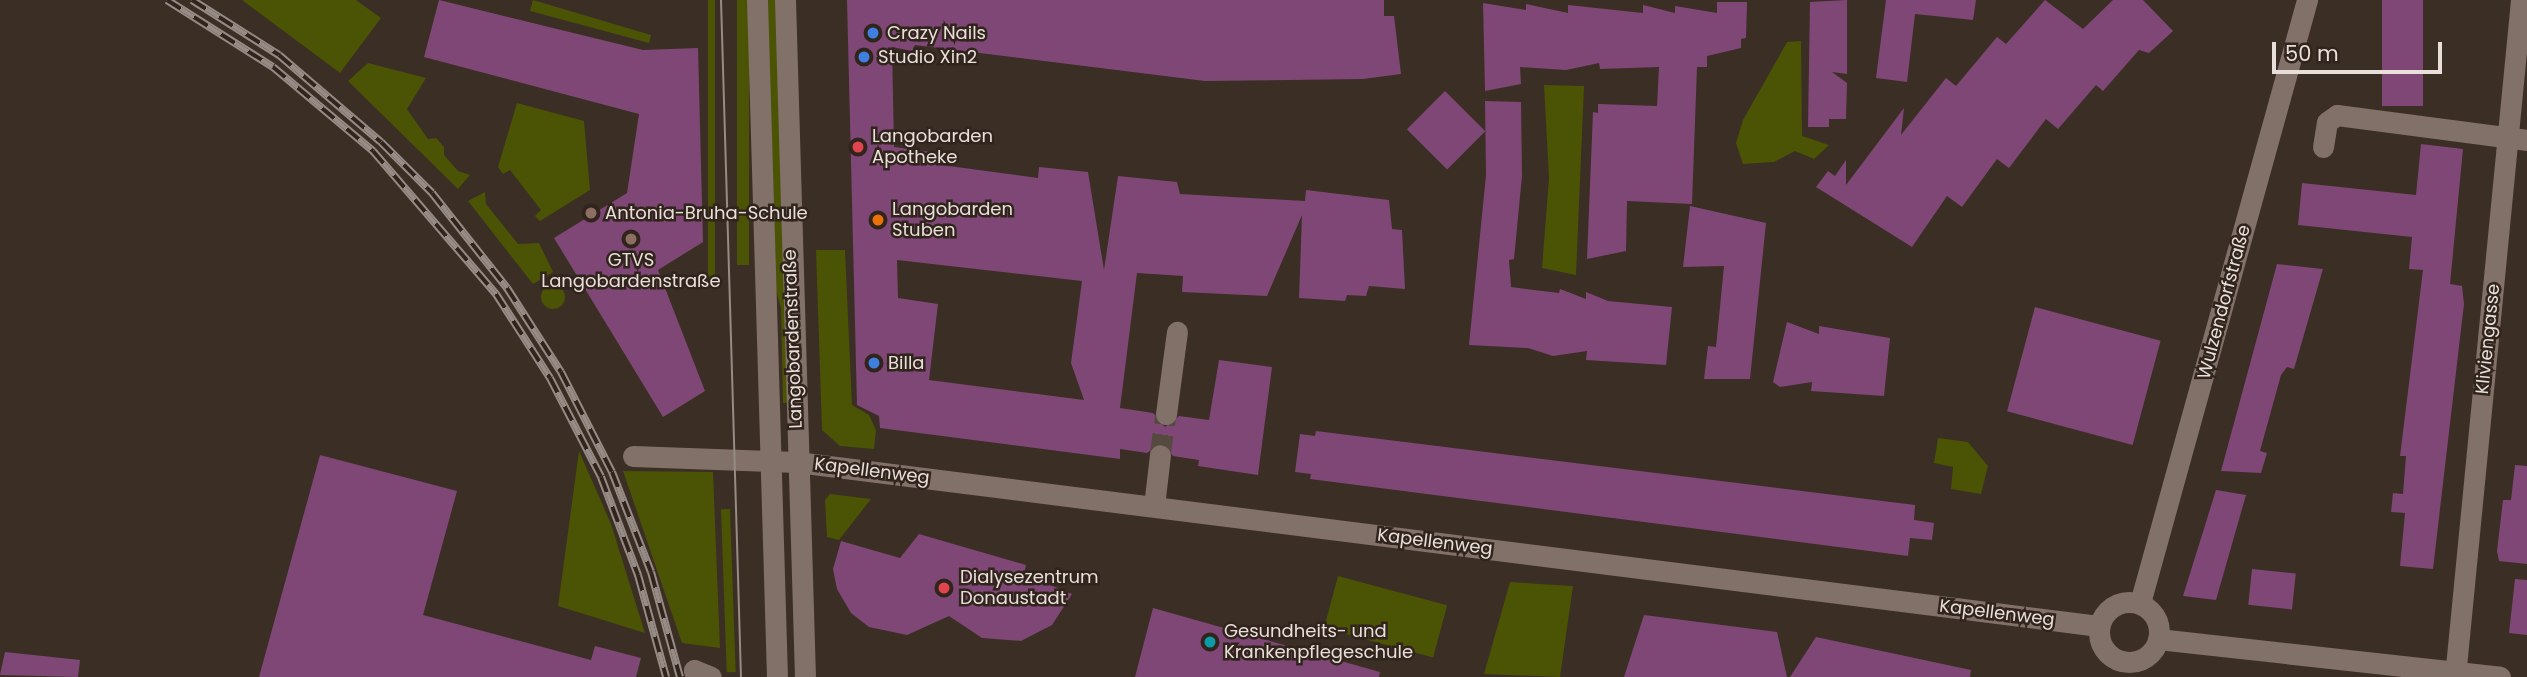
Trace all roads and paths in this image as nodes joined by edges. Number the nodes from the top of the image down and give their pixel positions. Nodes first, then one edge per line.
1 (757, 0) edge
2 (785, 0) edge
3 (2307, 0) edge
4 (2521, 0) edge
5 (2517, 139) edge
6 (2323, 147) dead end
7 (1177, 332) dead end
8 (1166, 414) tunnel mouth
9 (1160, 455) tunnel mouth
10 (634, 456) dead end
11 (771, 461) junction
12 (797, 462) junction
13 (1154, 506) junction
14 (2140, 603) junction
15 (2099, 626) junction
16 (2158, 639) junction
17 (2120, 669) edge
18 (2456, 674) edge
19 (696, 677) edge
20 (711, 677) edge
21 (778, 677) edge
22 (805, 677) edge
23 (2500, 677) edge

1 - 11 street, Langobardenstraße
2 - 12 street, Langobardenstraße
3 - 14 street, Wulzendorfstraße
4 - 5 street, Kliviengasse
5 - 6 street
5 - 18 street, Kliviengasse
7 - 8 street
9 - 13 street
10 - 11 street, Kapellenweg
11 - 12 street, Kapellenweg
11 - 21 street, Langobardenstraße
12 - 13 street, Kapellenweg
12 - 22 street, Langobardenstraße
13 - 15 street, Kapellenweg
14 - 15 street
14 - 16 street
15 - 17 street
16 - 17 street
16 - 18 street
18 - 23 street
19 - 20 street

